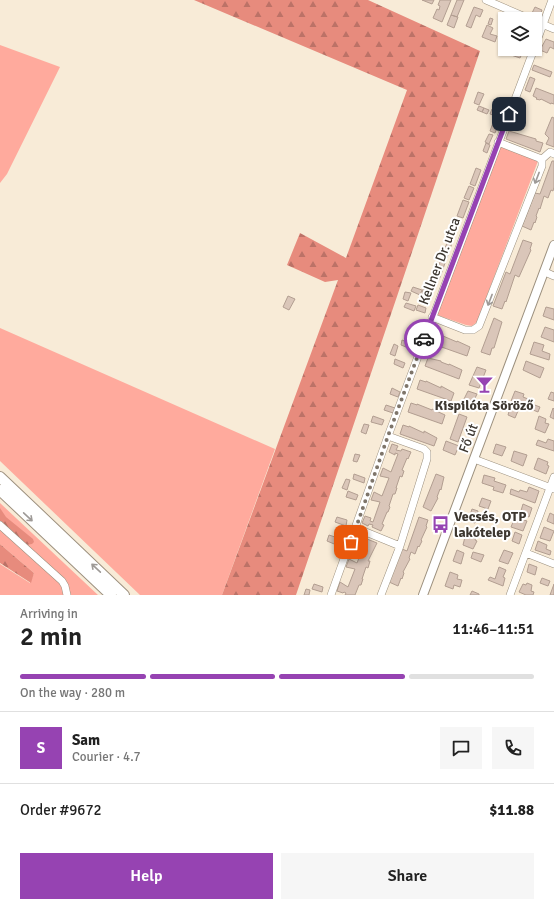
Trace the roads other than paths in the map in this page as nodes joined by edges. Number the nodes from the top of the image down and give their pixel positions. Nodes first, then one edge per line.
1 (486, 0) edge
2 (552, 0) edge
3 (514, 12) edge
4 (544, 25) junction
5 (554, 29) edge
6 (542, 30) edge
7 (531, 56) edge
8 (498, 142) junction
9 (554, 154) edge
10 (541, 160) junction
11 (554, 245) edge
12 (545, 272) junction
13 (554, 276) edge
14 (432, 317) junction
15 (388, 436) junction
16 (474, 459) junction
17 (0, 478) edge
18 (554, 478) edge
19 (552, 488) edge
20 (0, 490) edge
21 (0, 525) edge
22 (356, 528) junction
23 (400, 546) junction
24 (526, 554) junction
25 (554, 564) edge
26 (67, 595) edge
27 (112, 595) edge
28 (124, 595) edge
29 (331, 595) edge
30 (381, 595) edge
31 (423, 595) edge
32 (510, 595) edge

1 - 3 street
2 - 4 street, Kellner Dr. utca
4 - 5 street
4 - 6 street, Kellner Dr. utca
7 - 8 street, Kellner Dr. utca
8 - 10 street
8 - 14 street, Kellner Dr. utca
9 - 10 street
10 -> 14 street
11 - 12 main road, Fő út
12 - 13 street
12 - 16 main road, Fő út
14 - 15 street, Kellner Dr. utca
15 - 22 street, Kellner Dr. utca
15 - 23 street
16 - 19 street
16 - 31 main road, Fő út
28 -> 17 highway
18 - 19 street
19 - 24 street
20 -> 27 highway
21 - 26 street
22 - 23 street
22 - 29 street, Kellner Dr. utca
23 - 30 street
24 - 25 street
24 - 32 street

